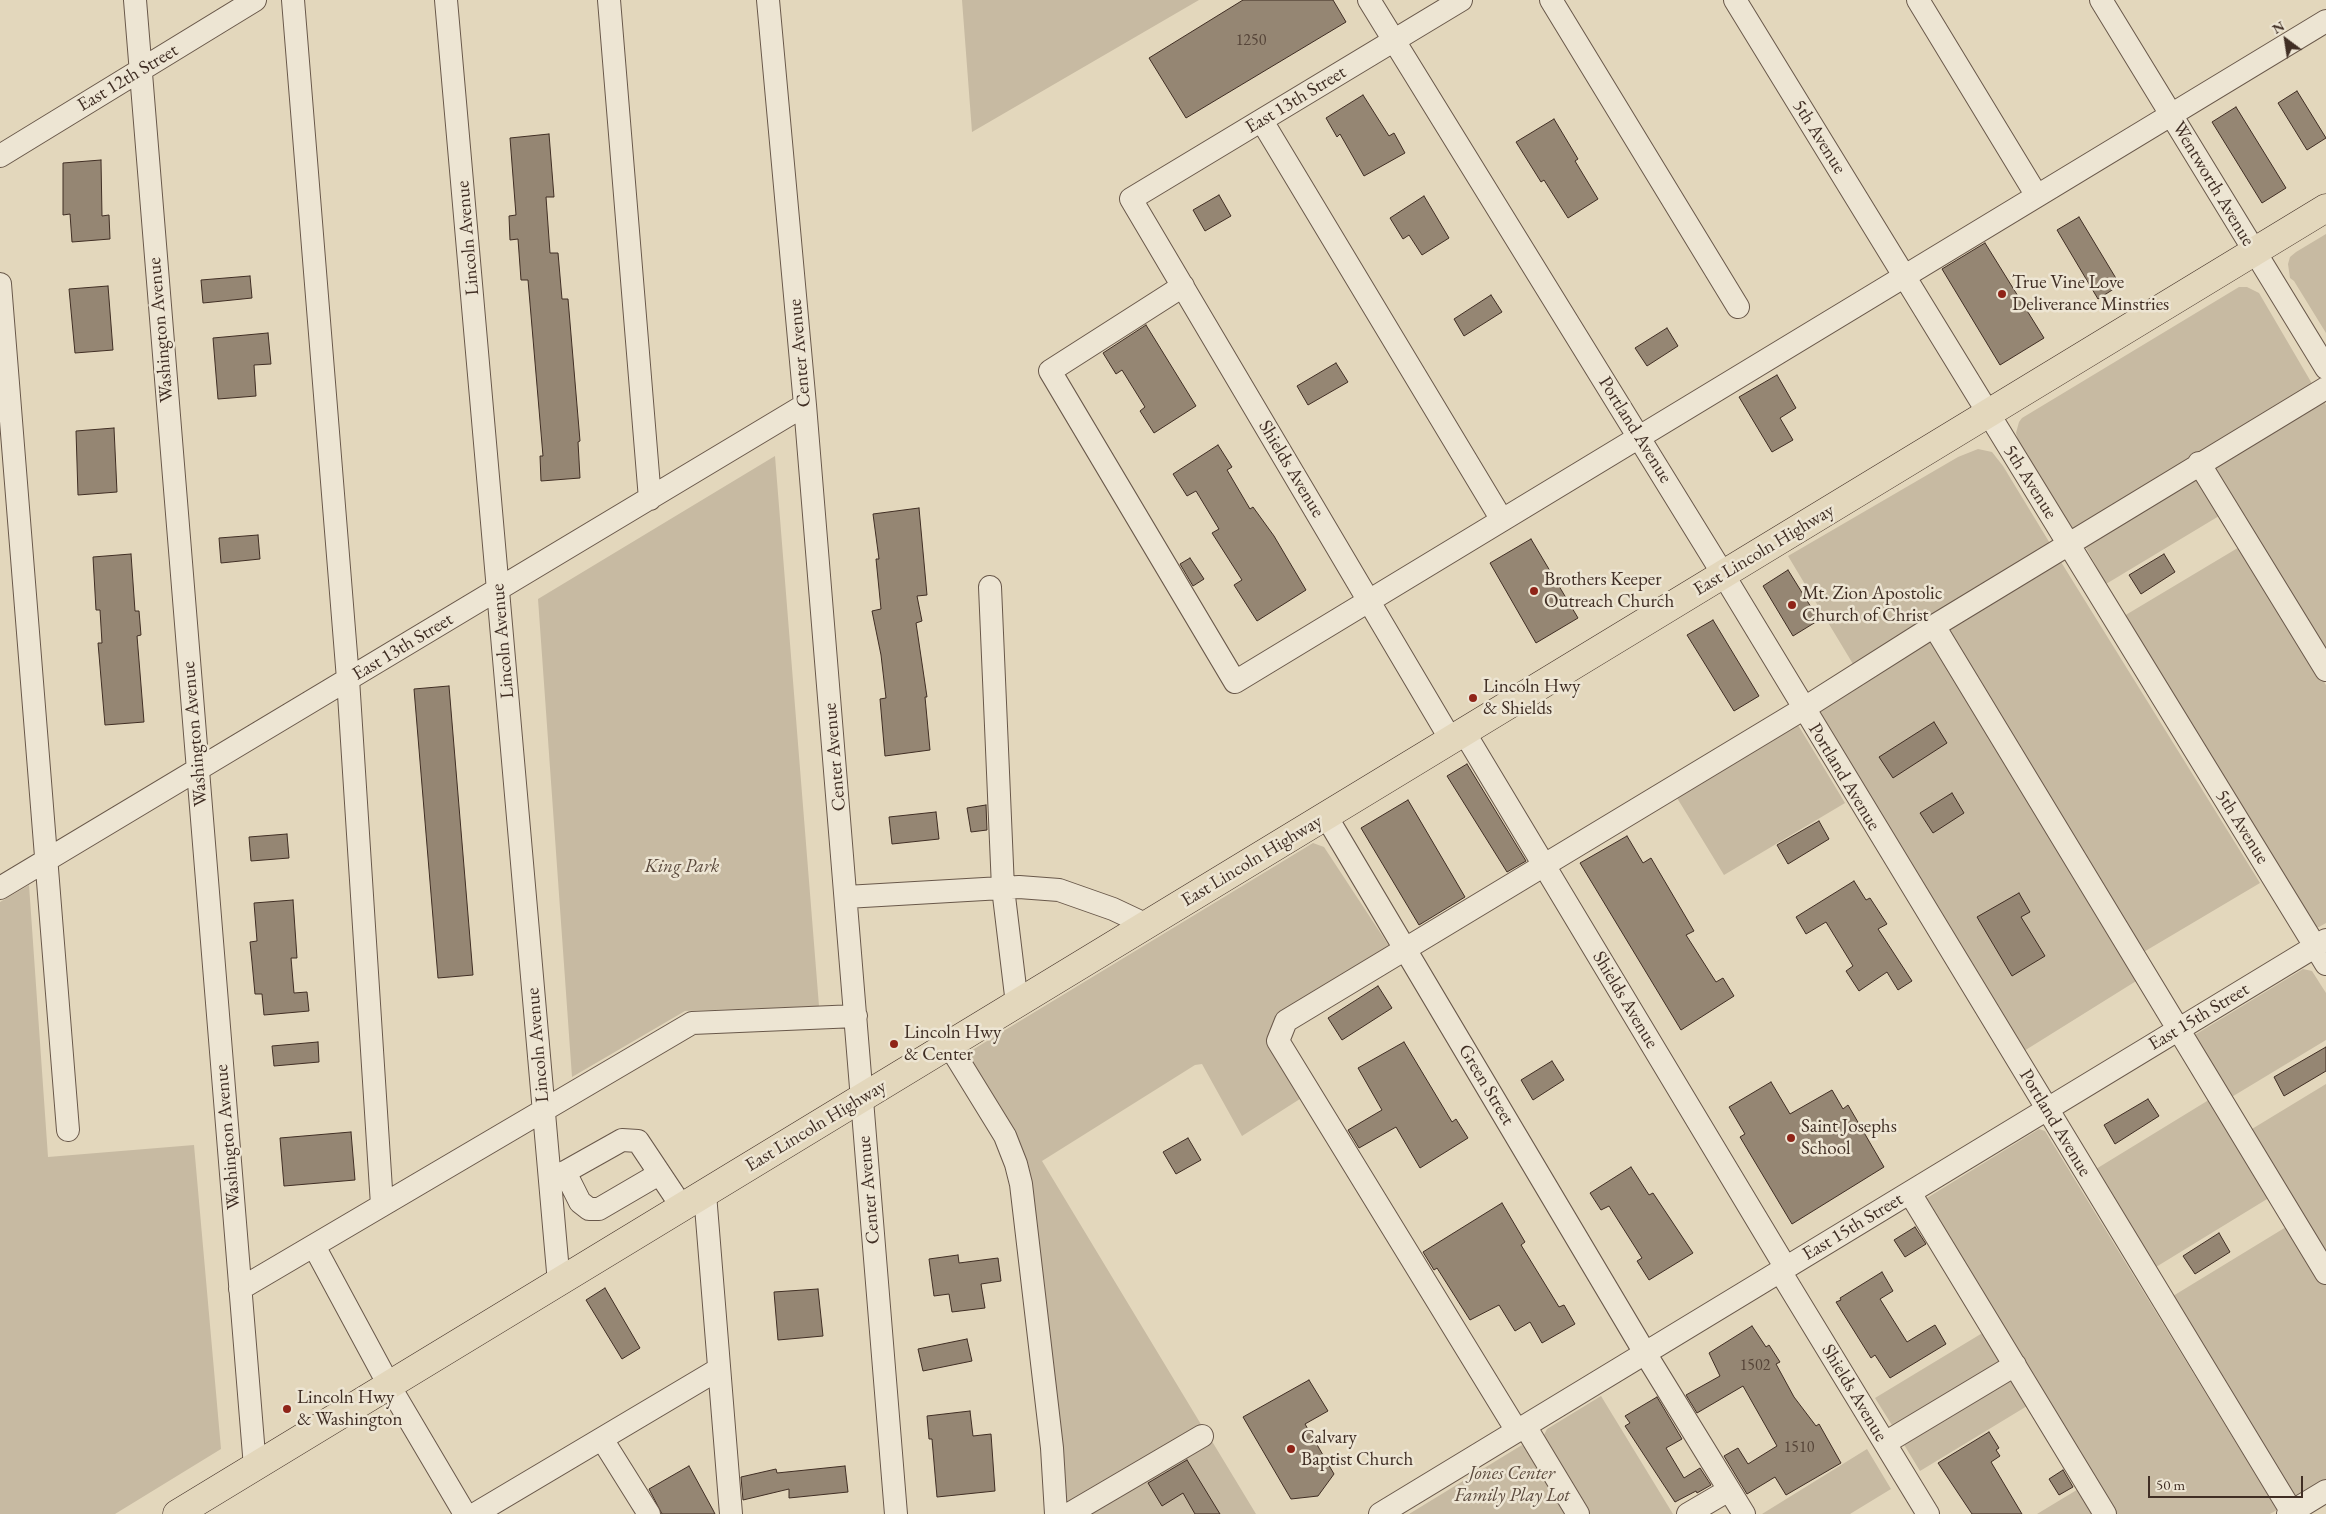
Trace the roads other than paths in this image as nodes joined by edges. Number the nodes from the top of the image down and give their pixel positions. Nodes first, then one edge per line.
1 (134, 0) edge
2 (255, 0) edge
3 (293, 0) edge
4 (446, 0) edge
5 (609, 0) edge
6 (768, 0) edge
7 (1369, 0) edge
8 (1461, 0) edge
9 (1551, 0) edge
10 (1734, 0) edge
11 (1918, 0) edge
12 (2101, 0) edge
13 (2326, 21) edge
14 (1394, 41) junction
15 (140, 71) junction
16 (2170, 114) junction
17 (1262, 121) junction
18 (0, 156) edge
19 (2037, 196) junction
20 (1131, 199) joint
21 (2326, 208) edge
22 (2254, 252) junction
23 (1905, 276) junction
24 (0, 284) edge
25 (1182, 286) junction
26 (1738, 307) dead end
27 (2326, 368) edge
28 (2326, 388) edge
29 (805, 405) junction
30 (1989, 413) junction
31 (1640, 438) junction
32 (2199, 463) junction
33 (650, 499) junction
34 (1502, 520) junction
35 (2069, 544) junction
36 (1723, 574) junction
37 (990, 586) dead end
38 (499, 589) junction
39 (1370, 601) junction
40 (1934, 626) junction
41 (2326, 670) edge
42 (348, 679) junction
43 (1803, 709) junction
44 (1458, 736) junction
45 (198, 769) junction
46 (1326, 816) junction
47 (45, 861) junction
48 (1544, 866) junction
49 (0, 888) edge
50 (1003, 888) junction
51 (846, 897) junction
52 (1147, 925) junction
53 (1405, 949) junction
54 (2323, 950) edge
55 (1017, 1004) junction
56 (856, 1016) junction
57 (2178, 1030) junction
58 (949, 1046) junction
59 (862, 1098) junction
60 (544, 1110) junction
61 (2046, 1110) junction
62 (68, 1130) dead end
63 (659, 1174) junction
64 (557, 1175) junction
65 (1910, 1193) junction
66 (693, 1201) junction
67 (382, 1205) junction
68 (314, 1246) junction
69 (1783, 1269) junction
70 (2326, 1273) edge
71 (559, 1283) junction
72 (240, 1289) junction
73 (1645, 1353) junction
74 (2014, 1365) junction
75 (719, 1369) junction
76 (390, 1387) junction
77 (1521, 1429) junction
78 (1202, 1436) dead end
79 (602, 1439) junction
80 (1885, 1443) junction
81 (255, 1467) junction
82 (1728, 1490) junction
83 (2326, 1491) edge
84 (2291, 1513) edge
85 (177, 1514) edge
86 (465, 1514) edge
87 (475, 1514) edge
88 (650, 1514) edge
89 (731, 1514) edge
90 (896, 1514) edge
91 (1056, 1514) edge
92 (1069, 1514) edge
93 (1380, 1514) edge
94 (1578, 1514) edge
95 (1688, 1514) edge
96 (1744, 1514) edge
97 (1928, 1514) edge
98 (2105, 1514) edge

1 - 15 street, Washington Avenue
2 - 15 street, East 12th Street
3 - 42 street
4 - 38 street, Lincoln Avenue
5 - 33 street
6 - 29 street, Center Avenue
7 - 14 street, Portland Avenue
8 - 14 street, East 13th Street
9 - 26 street
10 - 23 street, 5th Avenue
11 - 19 street
12 - 16 street, Wentworth Avenue
13 - 16 street
14 - 17 street, East 13th Street
14 - 31 street, Portland Avenue
15 - 18 street, East 12th Street
15 - 45 street, Washington Avenue
16 - 19 street
16 - 22 street, Wentworth Avenue
17 - 20 street, East 13th Street
17 - 34 street
19 - 23 street
20 - 25 street, Shields Avenue
21 - 22 main road, East Lincoln Highway
22 - 27 street, Wentworth Avenue
22 - 30 main road, East Lincoln Highway
23 - 30 street, 5th Avenue
23 - 31 street
24 - 47 street
25 - 39 street, Shields Avenue
25 - 39 street
28 - 32 street
29 - 33 street, East 13th Street
29 - 51 street, Center Avenue
30 - 35 street, 5th Avenue
30 - 36 main road, East Lincoln Highway
31 - 34 street
31 - 36 street, Portland Avenue
32 - 35 street
32 - 41 street
33 - 38 street, East 13th Street
34 - 39 street
35 - 40 street
35 - 54 street, 5th Avenue
36 - 43 street, Portland Avenue
36 - 44 main road, East Lincoln Highway
37 - 50 street
38 - 42 street, East 13th Street
38 - 60 street, Lincoln Avenue
39 - 44 street, Shields Avenue
40 - 43 street
40 - 57 street
42 - 45 street, East 13th Street
42 - 67 street
43 - 48 street
43 - 61 street, Portland Avenue
44 - 46 main road, East Lincoln Highway
44 - 48 street, Shields Avenue
45 - 47 street, East 13th Street
45 - 72 street, Washington Avenue
46 - 52 main road, East Lincoln Highway
46 - 53 street, Green Street
47 - 49 street, East 13th Street
47 - 62 street
48 - 53 street
48 - 69 street, Shields Avenue
50 - 51 street
50 - 52 street
50 - 55 street
51 - 56 street, Center Avenue
52 - 55 main road, East Lincoln Highway
53 - 73 street, Green Street
53 - 77 street
54 - 57 street, East 15th Street
55 - 58 main road, East Lincoln Highway
56 - 59 street, Center Avenue
56 - 60 street
57 - 61 street, East 15th Street
57 - 70 street
58 - 59 main road, East Lincoln Highway
58 - 91 street
59 - 66 main road, East Lincoln Highway
59 - 90 street, Center Avenue
60 - 64 street, Lincoln Avenue
60 - 67 street
61 - 65 street, East 15th Street
61 - 84 street, Portland Avenue
63 - 64 street
63 - 64 street
63 - 66 street
64 - 71 street, Lincoln Avenue
65 - 69 street, East 15th Street
65 - 74 street
66 - 71 main road, East Lincoln Highway
66 - 75 street
67 - 68 street
68 - 72 street
68 - 76 street
69 - 73 street, East 15th Street
69 - 80 street, Shields Avenue
71 - 76 main road, East Lincoln Highway
72 - 81 street, Washington Avenue
73 - 77 street, East 15th Street
73 - 82 street, Green Street
74 - 80 street
74 - 98 street
75 - 79 street
75 - 89 street
76 - 81 main road, East Lincoln Highway
76 - 86 street
77 - 93 street, East 15th Street
77 - 94 street
78 - 92 street
79 - 87 street
79 - 88 street
80 - 97 street, Shields Avenue
81 - 85 main road, East Lincoln Highway
82 - 95 street
82 - 96 street, Green Street
83 - 84 street

